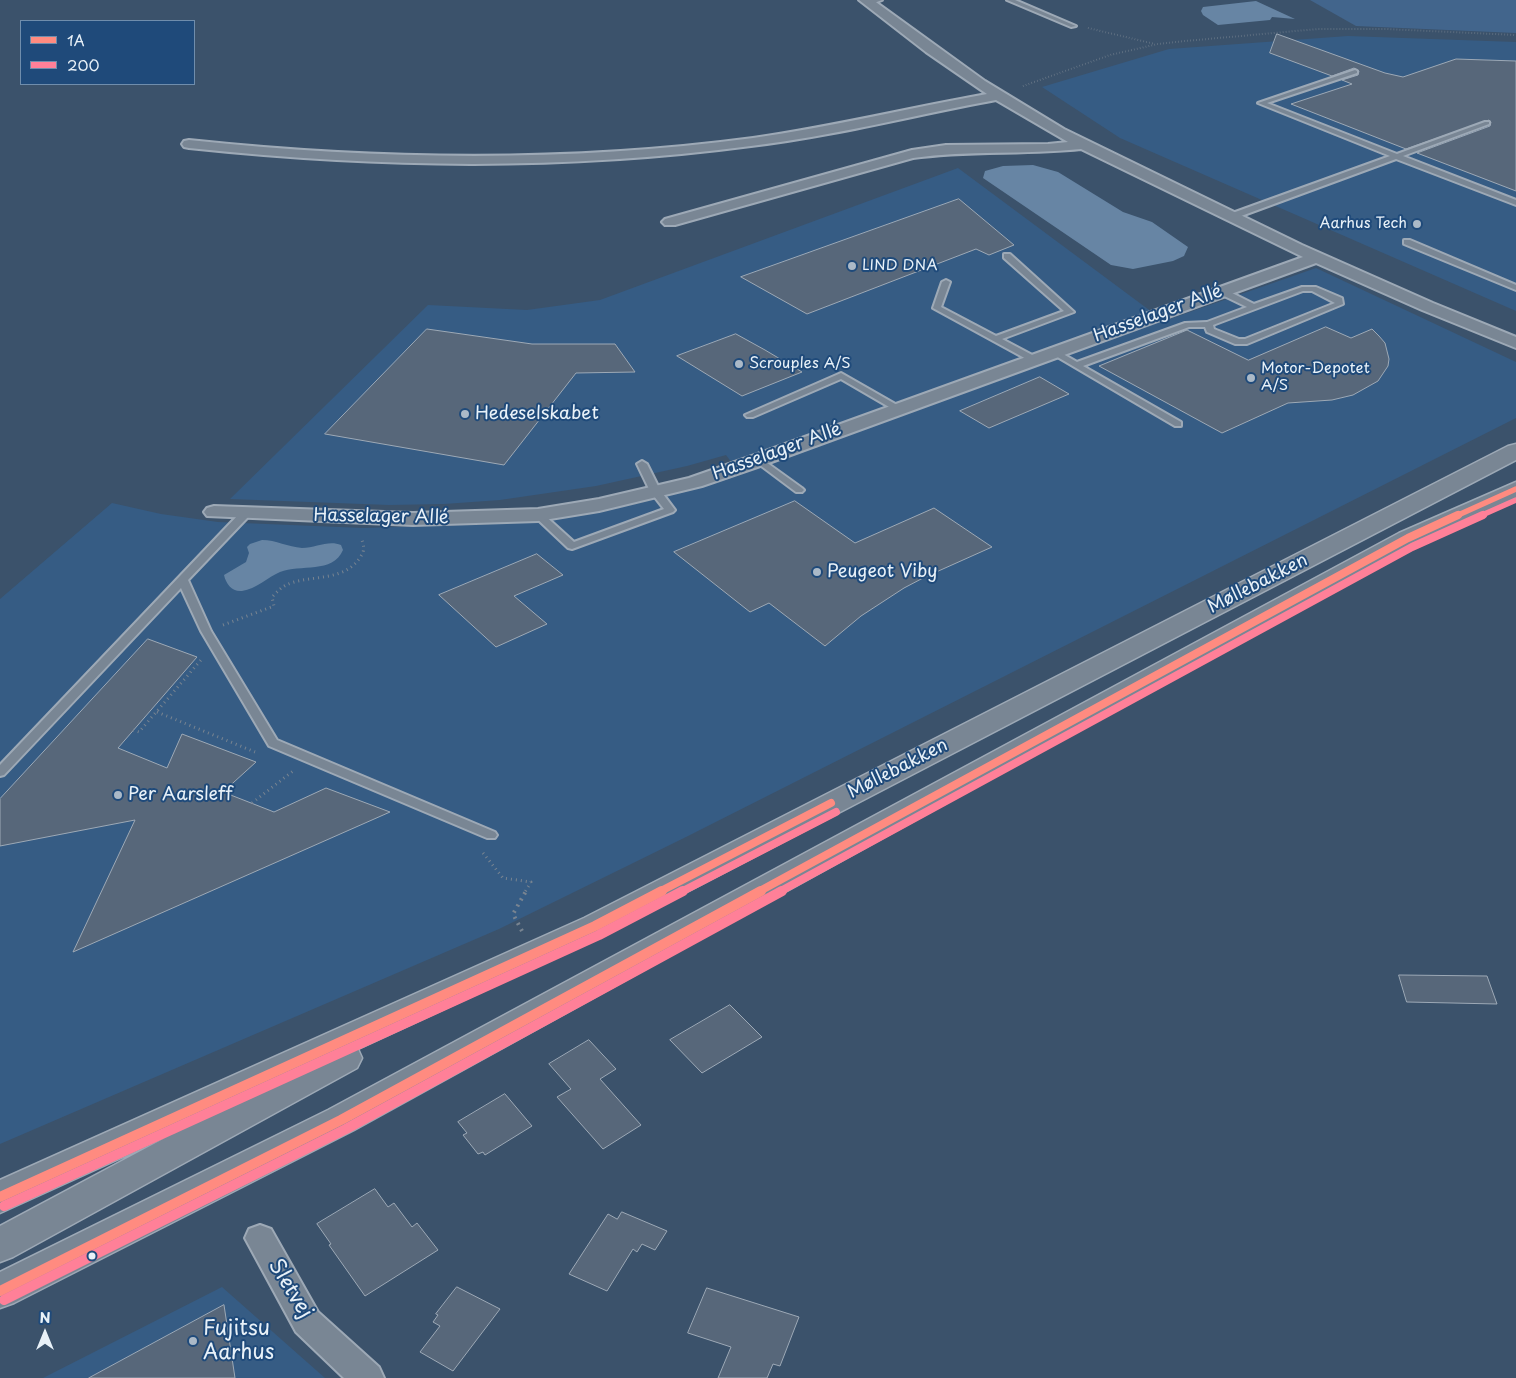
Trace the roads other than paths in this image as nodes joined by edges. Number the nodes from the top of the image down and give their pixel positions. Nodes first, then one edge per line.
1 (1010, 0) edge
2 (871, 1) edge
3 (1073, 26) road end
4 (1356, 72) dead end
5 (995, 94) junction
6 (1486, 123) dead end
7 (189, 144) dead end
8 (1084, 144) junction
9 (376, 146) dead end
10 (1397, 156) junction
11 (369, 160) junction
12 (1516, 203) edge
13 (1230, 217) junction
14 (670, 222) dead end
15 (1407, 242) dead end
16 (1007, 256) dead end
17 (1315, 258) junction
18 (946, 282) dead end
19 (1516, 288) edge
20 (1221, 291) junction
21 (1254, 307) junction
22 (1433, 310) junction
23 (1208, 324) junction
24 (995, 339) junction
25 (1516, 343) edge
26 (1053, 352) junction
27 (1516, 353) edge
28 (1033, 359) junction
29 (1077, 365) junction
30 (899, 409) junction
31 (750, 415) dead end
32 (1178, 424) dead end
33 (1516, 451) edge
34 (759, 460) junction
35 (642, 464) dead end
36 (1516, 489) edge
37 (799, 490) dead end
38 (655, 491) junction
39 (214, 512) dead end
40 (244, 515) junction
41 (538, 515) junction
42 (182, 579) junction
43 (0, 772) edge
44 (491, 835) dead end
45 (535, 953) junction
46 (0, 1197) edge
47 (260, 1238) dead end
48 (0, 1245) edge
49 (0, 1291) edge
50 (367, 1378) edge

1 - 3 lane
2 - 5 street
4 - 10 lane
5 - 8 street
5 - 11 street
6 - 10 lane
7 - 11 street
8 - 13 street
8 - 14 street
9 - 11 street
10 - 12 lane
10 - 13 lane
13 - 17 street
15 - 19 lane
16 - 24 lane
17 - 20 street, Hasselager Allé
17 - 22 street
18 - 24 lane
20 - 21 lane
20 - 26 street, Hasselager Allé
21 - 23 lane
21 - 23 lane
22 - 25 street
22 - 27 street
23 - 29 lane
24 - 28 lane
26 - 28 street, Hasselager Allé
26 - 29 lane
28 - 30 street, Hasselager Allé
29 - 32 lane
30 - 31 lane
30 - 34 street, Hasselager Allé
33 - 45 main road, Møllebakken
34 - 37 lane
34 - 38 street, Hasselager Allé
35 - 38 lane
36 - 49 main road, Møllebakken
38 - 41 street, Hasselager Allé
38 - 41 lane
39 - 40 street, Hasselager Allé
40 - 41 street, Hasselager Allé
40 - 42 lane
42 - 43 lane
42 - 44 lane
45 - 46 main road, Møllebakken
45 - 48 main road
47 - 50 street, Sletvej

